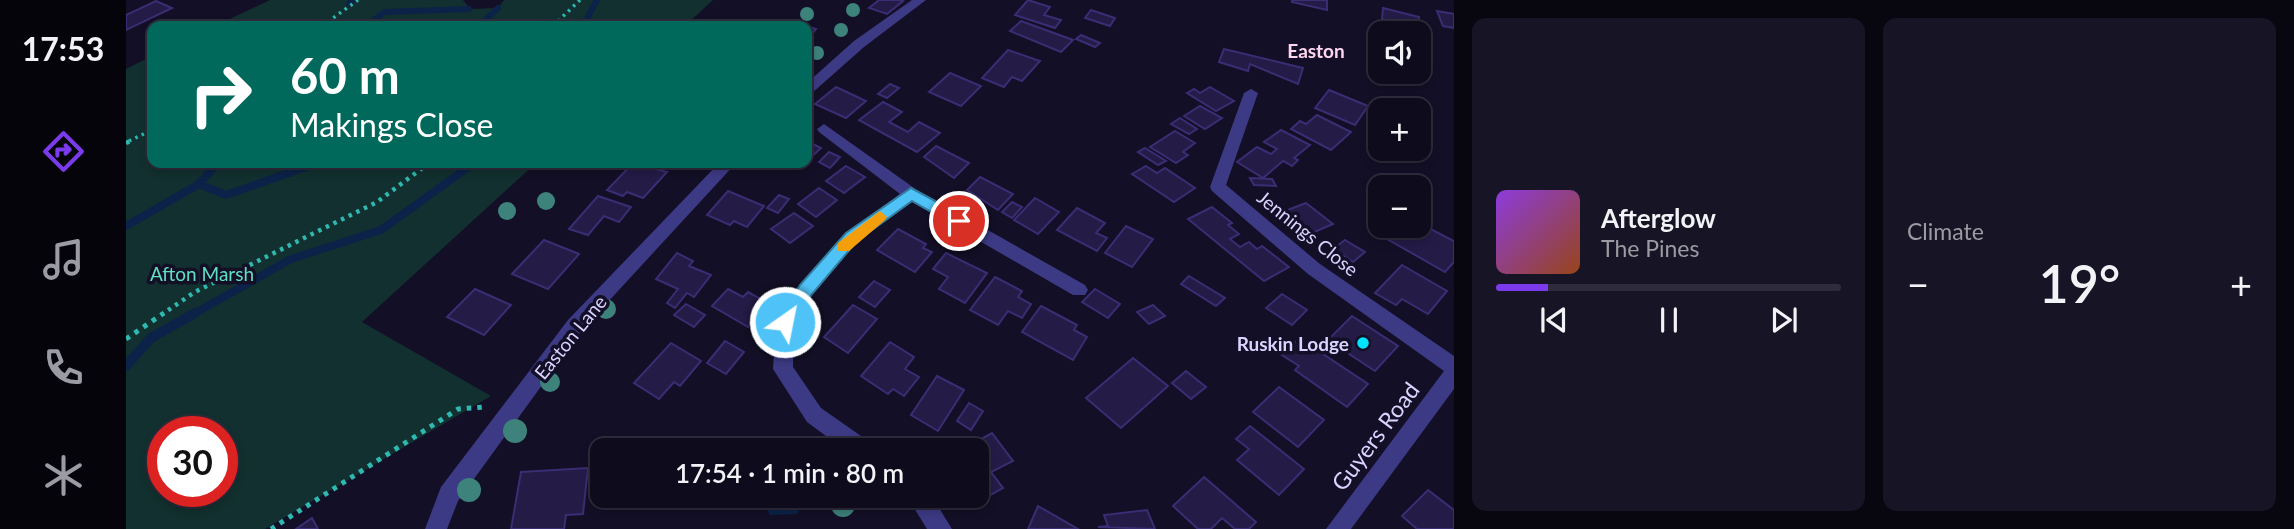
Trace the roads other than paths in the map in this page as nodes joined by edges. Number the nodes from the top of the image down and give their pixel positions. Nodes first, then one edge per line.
1 (920, 0) edge
2 (812, 86) edge
3 (1251, 93) dead end
4 (824, 129) dead end
5 (723, 168) edge
6 (911, 194) junction
7 (1079, 290) dead end
8 (1454, 367) edge
9 (1454, 373) edge
10 (846, 438) edge
11 (926, 508) edge
12 (436, 529) edge
13 (941, 529) edge
14 (1337, 529) edge

1 - 2 street
3 - 8 street, Jennings Close
4 - 6 street
5 - 12 street, Easton Lane
6 - 7 street
6 - 10 street
9 - 14 street, Guyers Road
11 - 13 street

